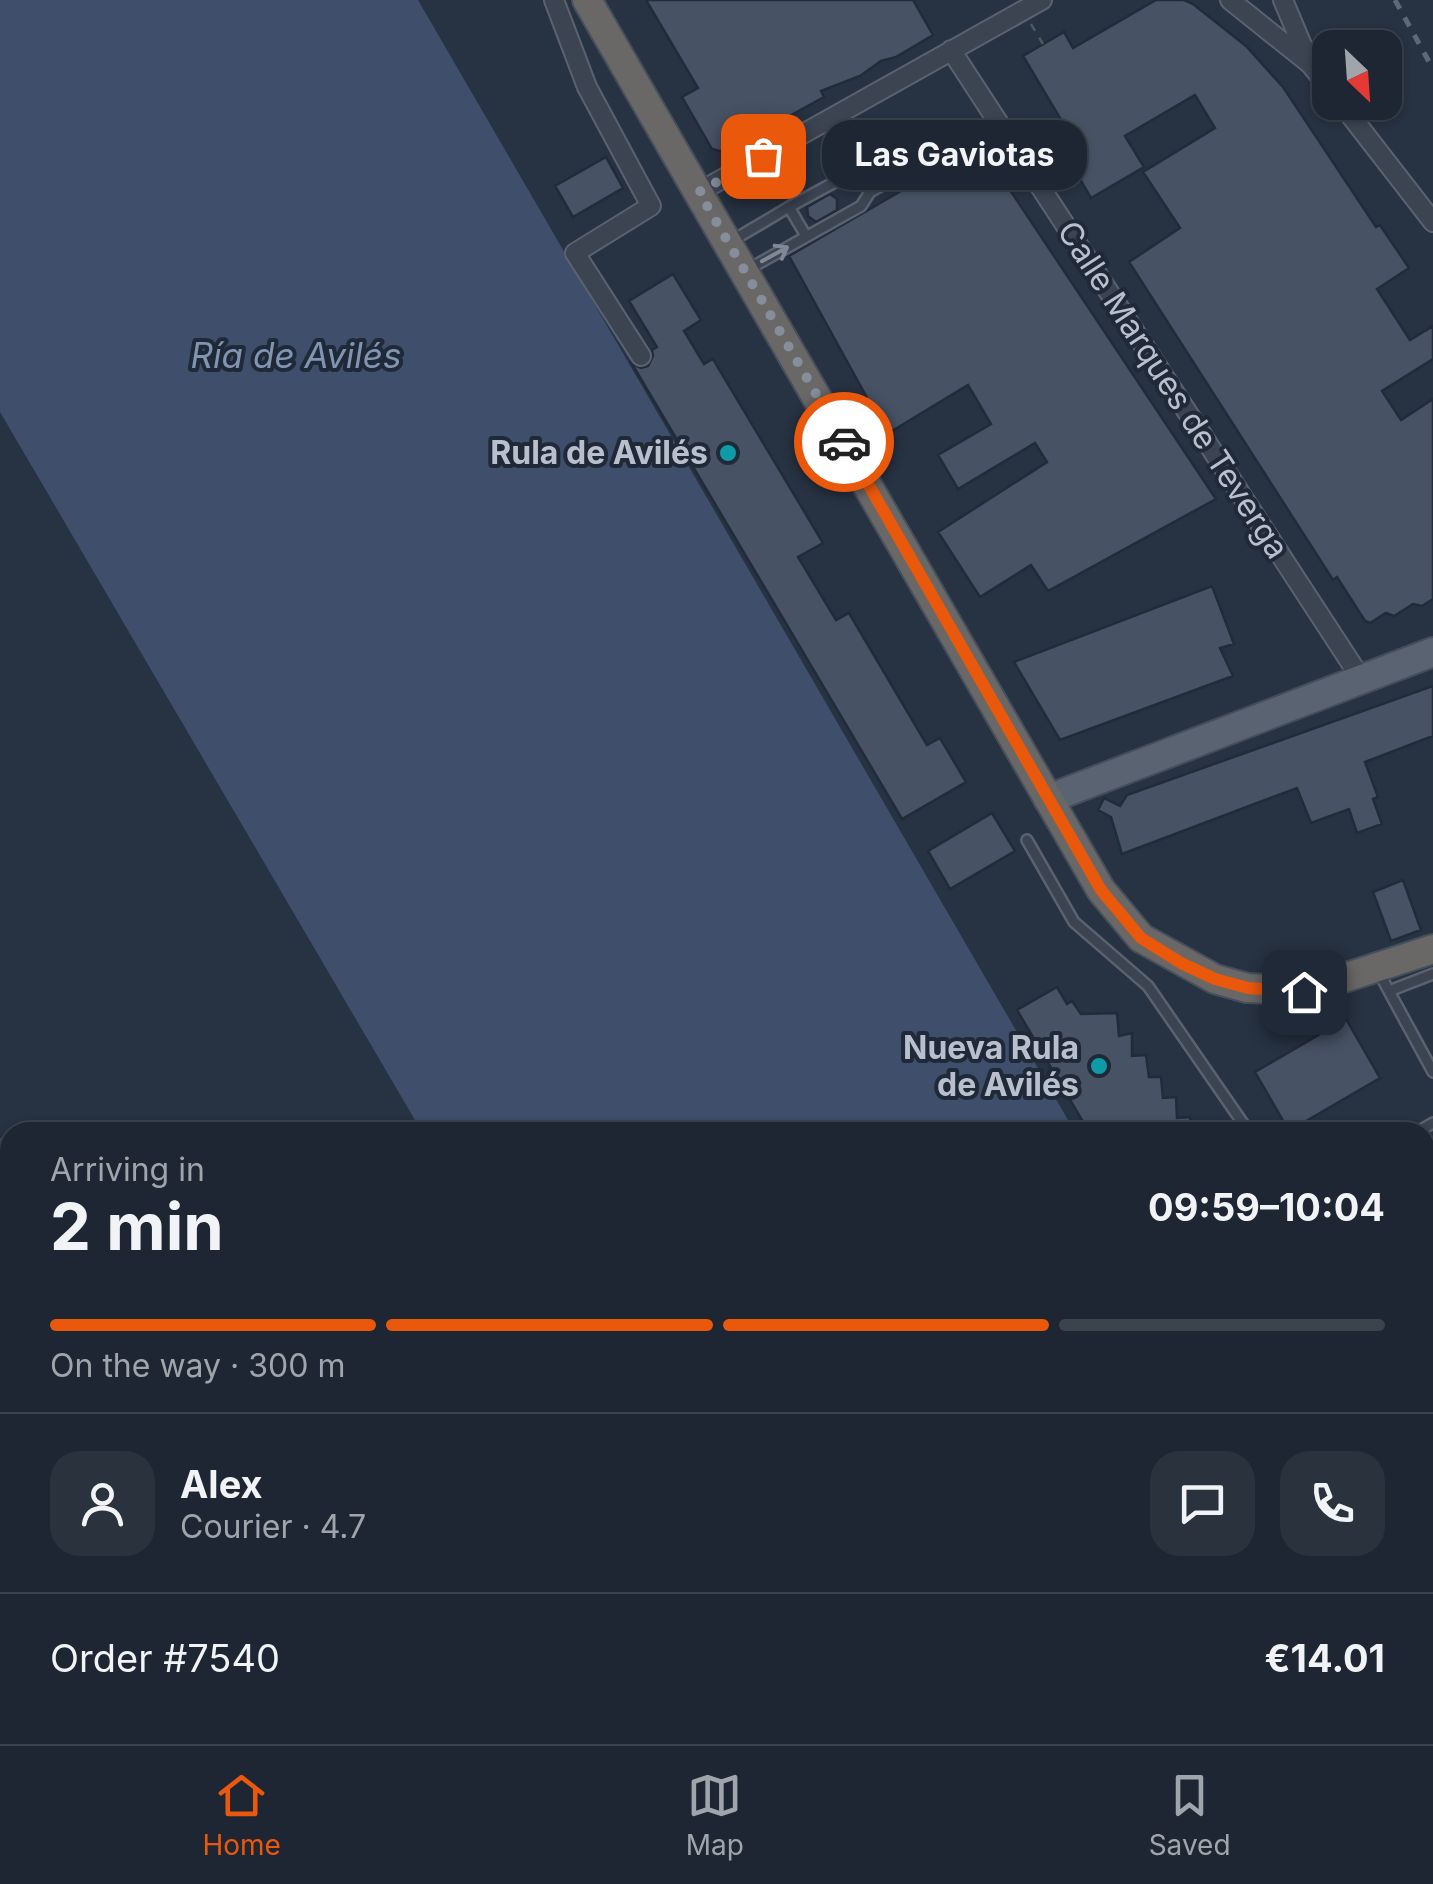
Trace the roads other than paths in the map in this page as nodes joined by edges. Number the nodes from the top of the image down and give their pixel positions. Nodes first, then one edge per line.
1 (554, 0) edge
2 (587, 0) edge
3 (1042, 0) edge
4 (1230, 0) edge
5 (1283, 0) edge
6 (951, 50) junction
7 (1310, 64) junction
8 (1312, 66) edge
9 (828, 120) junction
10 (997, 120) junction
11 (1354, 120) edge
12 (857, 170) junction
13 (699, 192) junction
14 (870, 192) junction
15 (790, 208) junction
16 (1433, 222) edge
17 (806, 236) junction
18 (728, 243) junction
19 (744, 271) junction
20 (640, 356) dead end
21 (1433, 652) edge
22 (1362, 680) junction
23 (1048, 799) junction
24 (1027, 840) dead end
25 (1433, 949) edge
26 (1433, 974) edge
27 (1382, 980) junction
28 (1433, 1072) edge
29 (1242, 1122) edge

1 - 20 street
2 - 13 highway
3 - 6 street
4 - 7 street
5 - 7 street
6 - 9 street
6 - 10 street, Calle Marques de Teverga
7 - 8 street
9 - 12 lane
9 - 13 street
10 - 14 lane
10 - 22 street, Calle Marques de Teverga
11 - 16 street
12 - 14 lane
12 - 15 lane
13 - 18 highway
14 - 17 lane
15 - 17 lane
15 - 18 lane
19 -> 17 lane
18 - 19 highway
19 - 23 highway
21 - 22 main road
22 - 23 main road
23 - 27 highway
24 - 29 lane
25 - 27 highway
26 - 27 lane
27 - 28 lane

